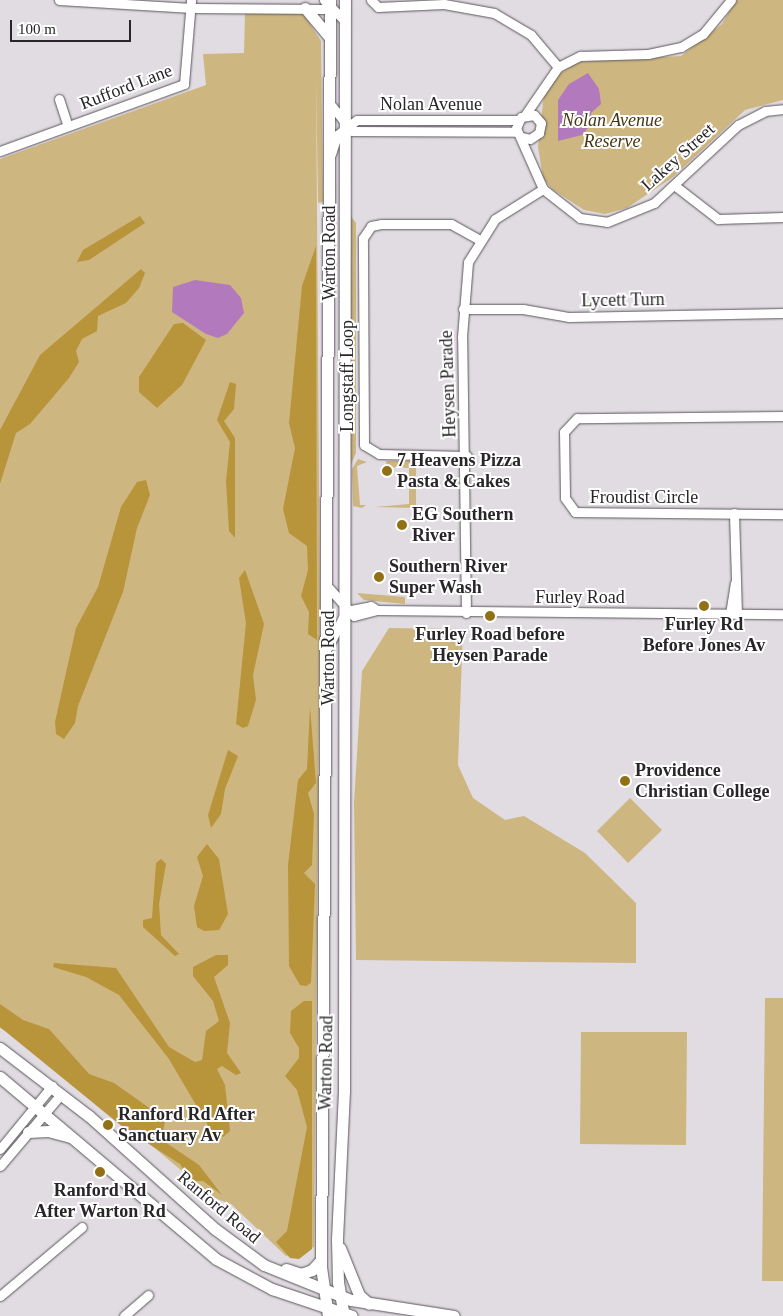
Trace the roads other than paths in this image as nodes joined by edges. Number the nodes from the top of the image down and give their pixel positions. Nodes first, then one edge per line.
1 (59, 0) edge
2 (345, 0) edge
3 (371, 0) edge
4 (731, 0) edge
5 (329, 1) edge
6 (192, 4) edge
7 (305, 8) junction
8 (345, 22) junction
9 (329, 37) junction
10 (558, 66) junction
11 (538, 98) junction
12 (59, 99) dead end
13 (329, 100) junction
14 (783, 110) edge
15 (521, 117) junction
16 (539, 120) junction
17 (68, 126) junction
18 (346, 126) junction
19 (519, 135) junction
20 (538, 136) junction
21 (0, 151) edge
22 (329, 161) junction
23 (534, 161) junction
24 (674, 186) junction
25 (543, 189) junction
26 (783, 217) edge
27 (478, 239) junction
28 (463, 309) junction
29 (783, 313) edge
30 (783, 416) edge
31 (467, 456) junction
32 (734, 513) junction
33 (783, 514) edge
34 (328, 587) junction
35 (346, 611) junction
36 (466, 613) junction
37 (733, 614) junction
38 (783, 614) edge
39 (328, 648) junction
40 (346, 778) junction
41 (326, 854) junction
42 (326, 970) junction
43 (344, 970) junction
44 (0, 1048) edge
45 (0, 1077) edge
46 (52, 1086) junction
47 (61, 1094) junction
48 (41, 1109) junction
49 (28, 1132) junction
50 (76, 1140) junction
51 (0, 1149) edge
52 (0, 1166) edge
53 (82, 1227) dead end
54 (337, 1239) junction
55 (322, 1260) junction
56 (264, 1265) junction
57 (324, 1292) junction
58 (148, 1295) dead end
59 (0, 1296) edge
60 (340, 1297) junction
61 (371, 1306) junction
62 (328, 1312) edge
63 (347, 1315) edge
64 (124, 1316) edge
65 (454, 1316) edge

1 - 6 street
2 - 8 main road, Warton Road
3 - 10 street
4 - 10 street
5 - 7 street
5 - 8 street
5 - 9 main road, Warton Road
6 - 7 street
6 - 17 street, Rufford Lane
7 - 9 main road
8 - 18 main road, Warton Road
9 - 13 main road, Warton Road
10 - 11 street
11 - 15 street
11 - 16 street
12 - 17 street
13 - 18 street
13 - 22 main road, Warton Road
14 - 24 street, Lakey Street
15 - 16 street
15 - 18 street, Nolan Avenue
15 - 19 street
16 - 20 street
17 - 21 street, Rufford Lane
18 - 19 street, Nolan Avenue
18 - 22 street
18 - 35 main road, Warton Road
19 - 20 street
19 - 23 street
20 - 23 street
22 - 34 main road, Warton Road
23 - 25 street
24 - 25 street, Lakey Street
24 - 26 street
25 - 27 street, Heysen Parade
27 - 28 street, Heysen Parade
27 - 31 street, Longstaff Loop
28 - 29 street, Lycett Turn
28 - 31 street, Heysen Parade
30 - 32 street, Froudist Circle
31 - 36 street, Heysen Parade
32 - 33 street, Froudist Circle
32 - 37 street
34 - 35 street
34 - 39 main road, Warton Road
35 - 36 street, Furley Road
35 - 39 street
35 - 40 main road, Warton Road
36 - 37 street, Furley Road
37 - 38 street, Furley Road
39 - 41 main road, Warton Road
40 - 41 main road
40 - 43 main road, Warton Road
41 - 42 main road, Warton Road
42 - 43 main road
42 - 55 main road, Warton Road
43 - 54 main road, Warton Road
44 - 46 main road, Ranford Road
45 - 48 main road
46 - 47 main road, Ranford Road
46 - 48 street
47 - 48 street
47 - 56 main road, Ranford Road
48 - 49 street
48 - 50 main road
48 - 51 street
49 - 50 main road
49 - 52 street
50 - 62 main road
53 - 59 street
54 - 60 main road, Warton Road
54 - 61 main road
55 - 56 main road
55 - 57 main road, Warton Road
56 - 57 main road, Ranford Road
57 - 60 main road, Ranford Road
57 - 62 main road, Warton Road
58 - 64 street
60 - 61 main road, Ranford Road
60 - 63 main road, Warton Road
61 - 65 main road, Ranford Road
62 - 63 main road

